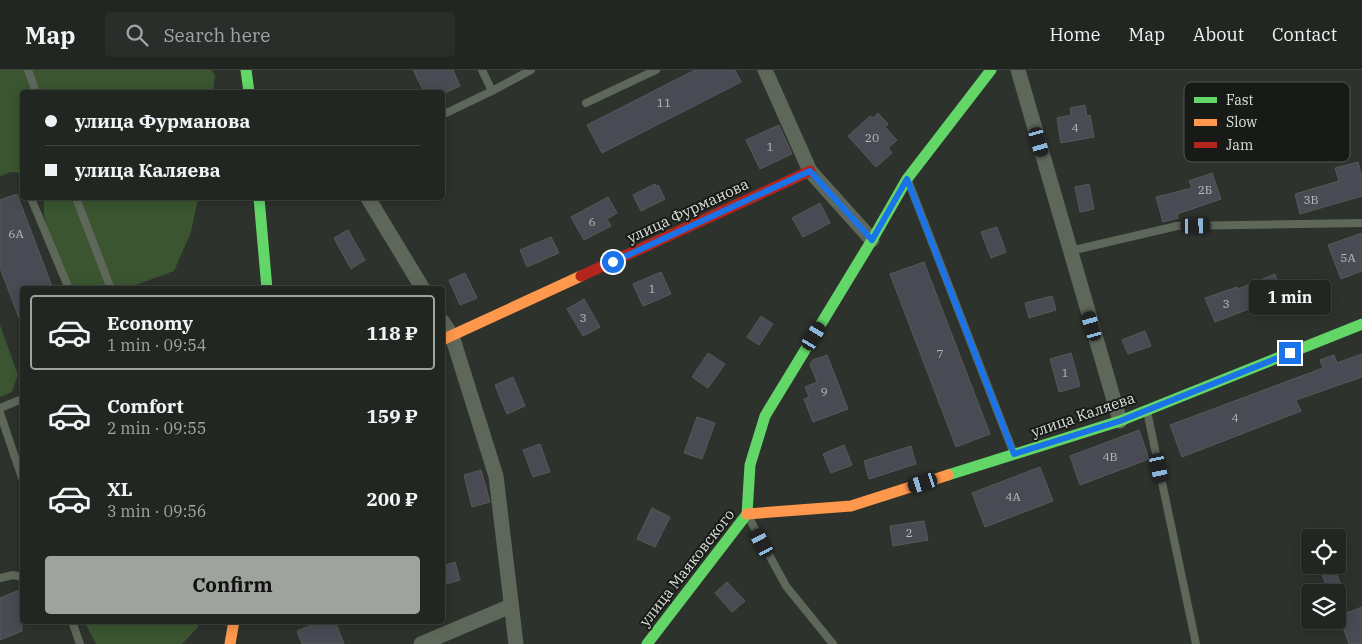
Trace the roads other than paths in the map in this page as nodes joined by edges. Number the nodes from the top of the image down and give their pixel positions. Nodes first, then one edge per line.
1 (28, 70) edge
2 (246, 70) edge
3 (482, 70) edge
4 (531, 70) edge
5 (656, 70) edge
6 (765, 70) edge
7 (991, 70) edge
8 (1018, 70) edge
9 (35, 90) edge
10 (249, 90) edge
11 (492, 91) junction
12 (586, 103) dead end
13 (445, 114) edge
14 (810, 171) junction
15 (907, 179) junction
16 (32, 200) edge
17 (77, 200) edge
18 (259, 200) edge
19 (369, 200) edge
20 (1362, 223) edge
21 (872, 240) junction
22 (1070, 251) junction
23 (68, 286) edge
24 (110, 286) edge
25 (267, 286) edge
26 (421, 286) edge
27 (1362, 324) edge
28 (447, 338) edge
29 (20, 400) edge
30 (0, 408) edge
31 (1147, 409) junction
32 (0, 414) edge
33 (1120, 421) junction
34 (1014, 454) junction
35 (20, 472) edge
36 (747, 514) junction
37 (20, 577) edge
38 (0, 578) edge
39 (511, 606) junction
40 (73, 624) edge
41 (233, 624) edge
42 (80, 644) edge
43 (230, 644) edge
44 (420, 644) edge
45 (516, 644) edge
46 (647, 644) edge
47 (833, 644) edge
48 (1196, 644) edge

1 - 9 lane
2 - 10 street
3 - 11 lane
4 - 11 lane
5 - 12 lane
6 - 14 street
7 - 15 street, улица Маяковского
8 - 22 street
11 - 13 lane
14 - 21 street
14 - 28 street, улица Фурманова
15 - 21 street, улица Маяковского
15 - 34 lane
16 - 23 lane
17 - 24 lane
18 - 25 street
19 - 26 street
20 - 22 lane
21 - 36 street, улица Маяковского
22 - 33 street
27 - 31 street, улица Каляева
28 - 39 street
29 - 30 lane
31 - 33 street, улица Каляева
31 - 48 lane
32 - 35 lane
33 - 34 street, улица Каляева
34 - 36 street, улица Каляева
36 - 46 street, улица Маяковского
36 - 47 lane
37 - 38 lane
39 - 44 street
39 - 45 street
40 - 42 lane
41 - 43 street

